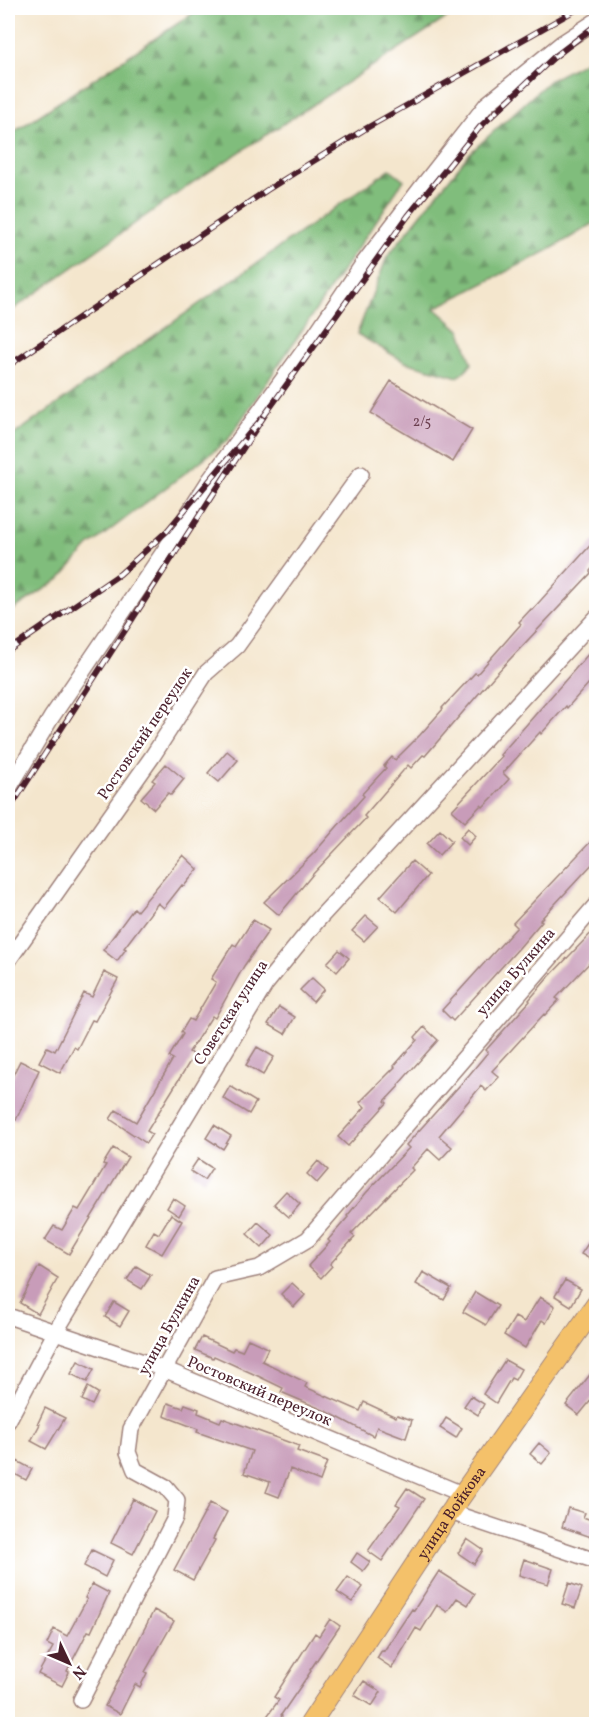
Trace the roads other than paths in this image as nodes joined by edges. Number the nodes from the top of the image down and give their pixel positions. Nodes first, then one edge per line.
1 (597, 21) edge
2 (361, 474) dead end
3 (597, 618) edge
4 (8, 790) edge
5 (597, 905) edge
6 (8, 961) edge
7 (597, 1305) edge
8 (8, 1316) edge
9 (56, 1331) junction
10 (164, 1370) junction
11 (8, 1421) edge
12 (462, 1494) junction
13 (450, 1512) junction
14 (597, 1561) edge
15 (81, 1700) dead end
16 (310, 1725) edge

1 - 4 street
2 - 6 street, Ростовский переулок
3 - 9 street, Советская улица
5 - 10 street, улица Булкина
7 - 12 main road, улица Войкова
8 - 9 street, Ростовский переулок
9 - 10 street, Ростовский переулок
9 - 11 street, Советская улица
10 - 12 street, Ростовский переулок
10 - 15 street, улица Булкина
12 - 13 main road, улица Войкова
13 - 14 street
13 - 16 main road, улица Войкова

